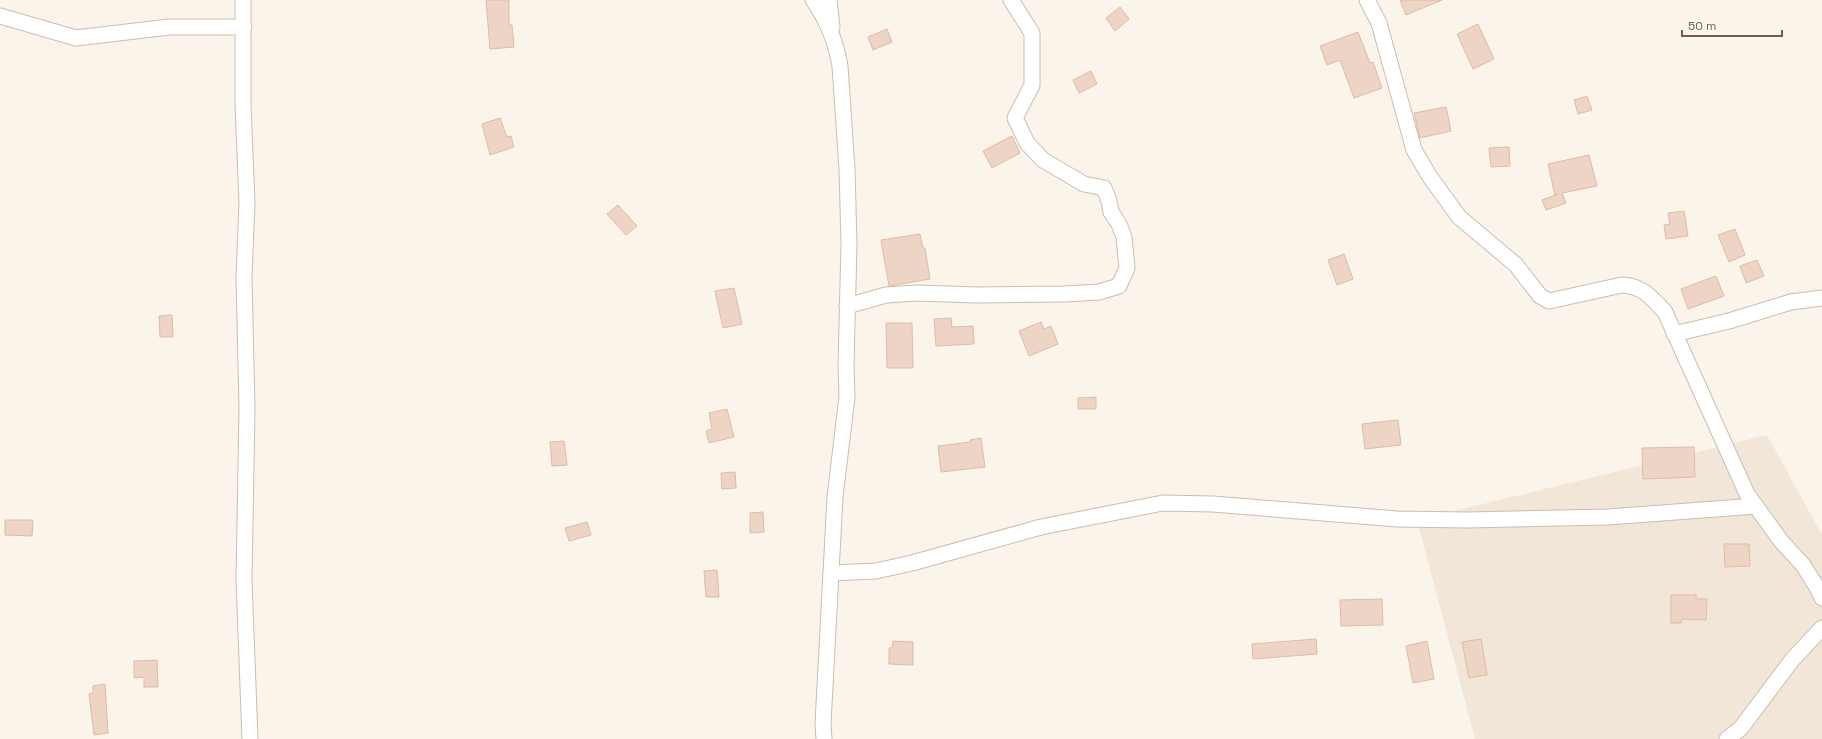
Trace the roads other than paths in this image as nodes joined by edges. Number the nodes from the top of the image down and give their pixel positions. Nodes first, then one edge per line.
1 (243, 0) edge
2 (813, 0) edge
3 (829, 0) edge
4 (1011, 0) edge
5 (1367, 0) edge
6 (0, 16) edge
7 (244, 27) junction
8 (833, 37) junction
9 (1822, 298) edge
10 (847, 306) junction
11 (1674, 334) junction
12 (1756, 506) junction
13 (831, 573) junction
14 (1822, 598) edge
15 (1822, 628) edge
16 (250, 739) edge
17 (824, 739) edge
18 (1727, 739) edge

1 - 7 street
2 - 8 street
3 - 8 street
4 - 10 street
5 - 11 street
6 - 7 street
7 - 16 street
8 - 10 street
9 - 11 street
10 - 13 street
11 - 12 street
12 - 13 street
12 - 14 street
13 - 17 street
15 - 18 street

